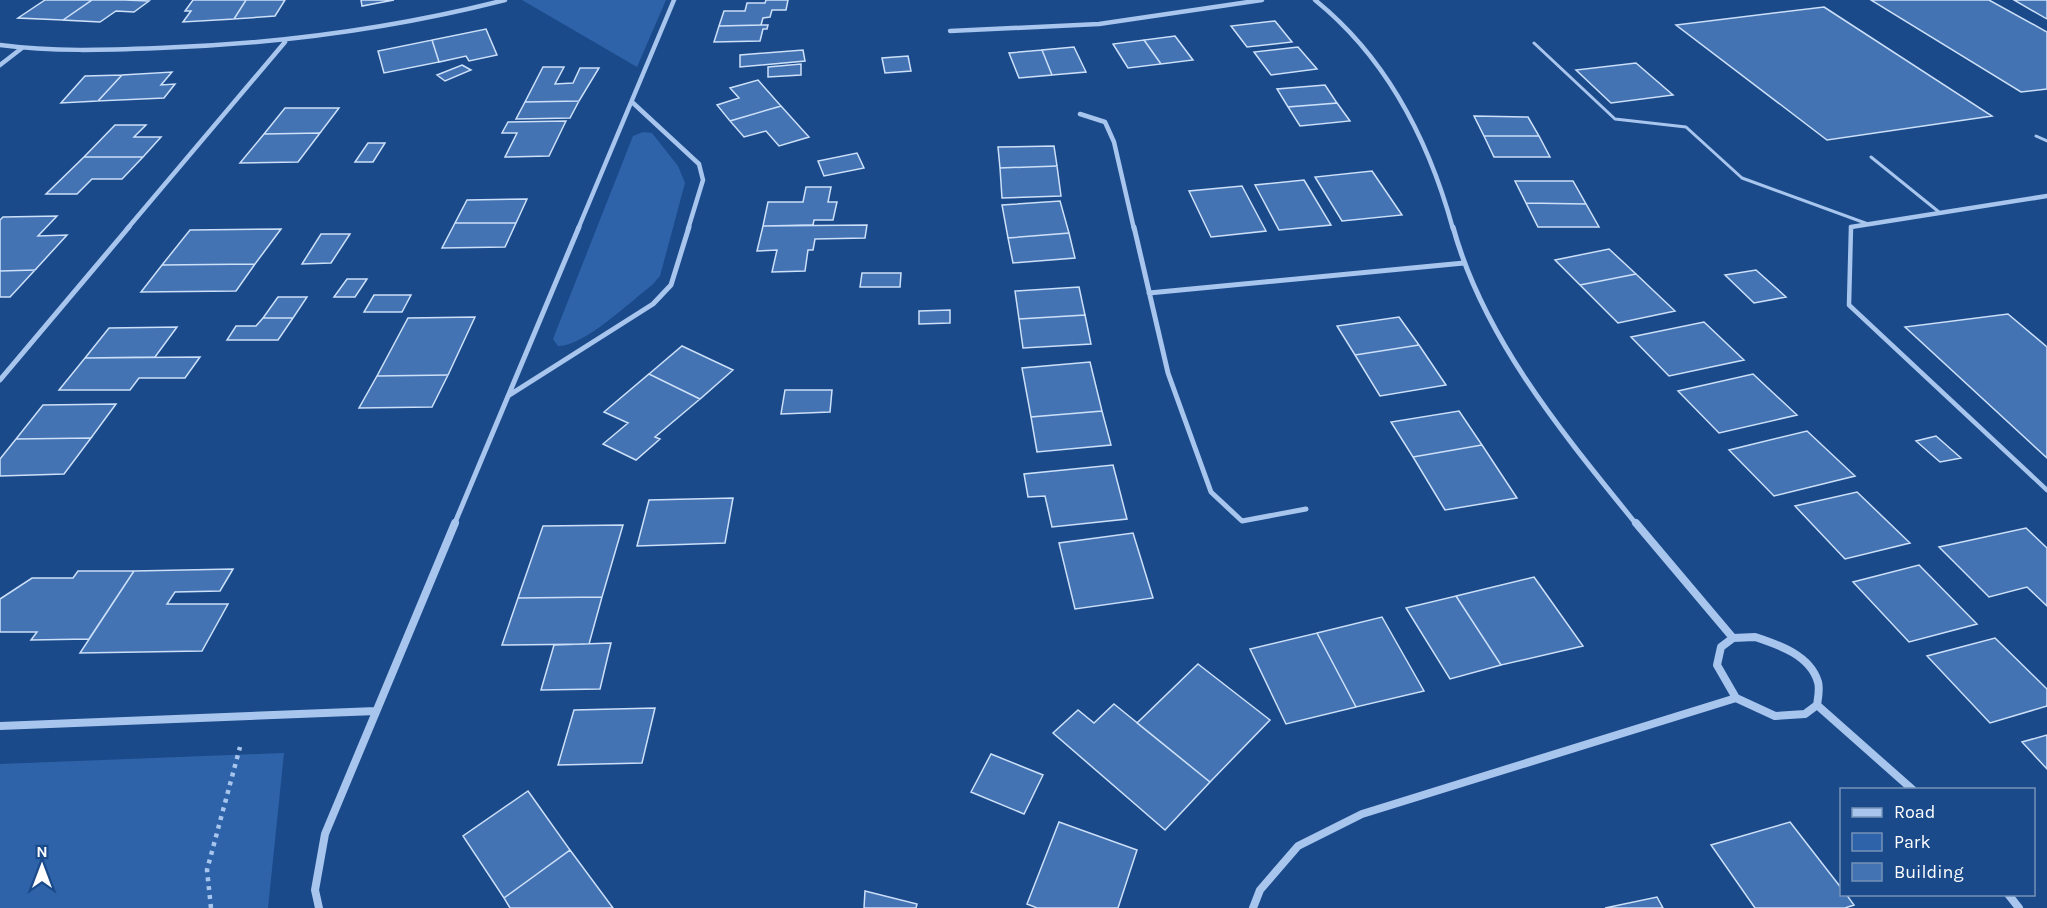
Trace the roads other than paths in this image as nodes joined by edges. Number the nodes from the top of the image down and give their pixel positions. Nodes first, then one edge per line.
1 (505, 0) edge
2 (674, 0) edge
3 (1262, 0) edge
4 (1315, 0) edge
5 (950, 31) dead end
6 (285, 42) junction
7 (1534, 43) dead end
8 (0, 45) edge
9 (22, 48) junction
10 (0, 65) edge
11 (632, 102) junction
12 (1080, 114) dead end
13 (2036, 136) dead end
14 (2047, 141) edge
15 (1871, 157) dead end
16 (2047, 196) edge
17 (1939, 212) junction
18 (1868, 224) junction
19 (1851, 227) joint
20 (1464, 263) junction
21 (1149, 293) junction
22 (0, 380) edge
23 (508, 396) junction
24 (2047, 490) edge
25 (1306, 509) dead end
26 (1733, 638) junction
27 (1736, 698) junction
28 (1817, 705) junction
29 (376, 711) junction
30 (0, 726) edge
31 (1912, 788) edge
32 (2010, 896) edge
33 (319, 908) edge
34 (1254, 908) edge
35 (2019, 908) edge

1 - 6 street
2 - 11 street
3 - 5 street
4 - 20 street
6 - 9 street
6 - 22 street
7 - 18 lane
8 - 9 street
9 - 10 street
11 - 23 street
11 - 23 street
12 - 21 street
13 - 14 lane
15 - 17 lane
16 - 17 street
17 - 18 street
18 - 19 street
19 - 24 lane
20 - 21 street
20 - 26 street
21 - 25 street
23 - 29 street
26 - 27 street
26 - 28 street
27 - 28 street
27 - 34 street
28 - 31 street
29 - 30 street
29 - 33 street
32 - 35 street

